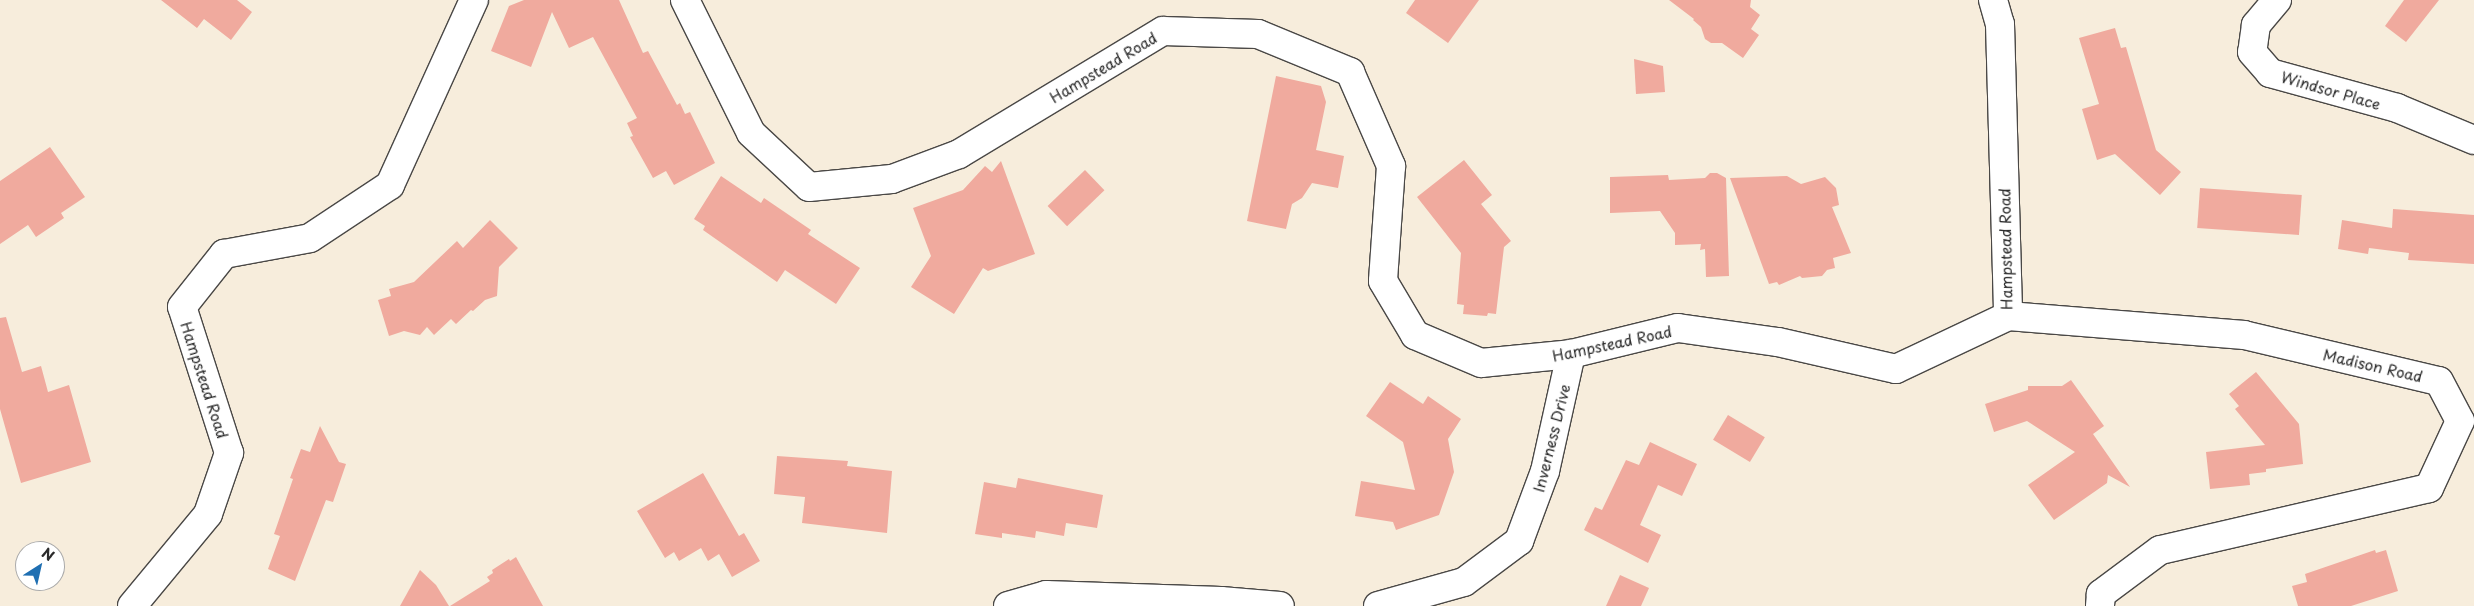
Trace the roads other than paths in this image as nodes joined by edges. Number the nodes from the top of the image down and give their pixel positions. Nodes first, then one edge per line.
1 (474, 0) edge
2 (684, 0) edge
3 (1993, 0) edge
4 (2277, 0) edge
5 (2474, 140) edge
6 (2008, 316) junction
7 (1571, 354) junction
8 (1220, 603) edge
9 (132, 606) edge
10 (1008, 606) edge
11 (1280, 606) edge
12 (1378, 606) edge
13 (2100, 606) edge

1 - 9 street, Hampstead Road
2 - 7 street, Hampstead Road
3 - 6 street, Hampstead Road
4 - 5 street, Windsor Place
6 - 7 street, Hampstead Road
6 - 13 street, Madison Road
7 - 12 street, Inverness Drive
8 - 10 street
8 - 11 street

